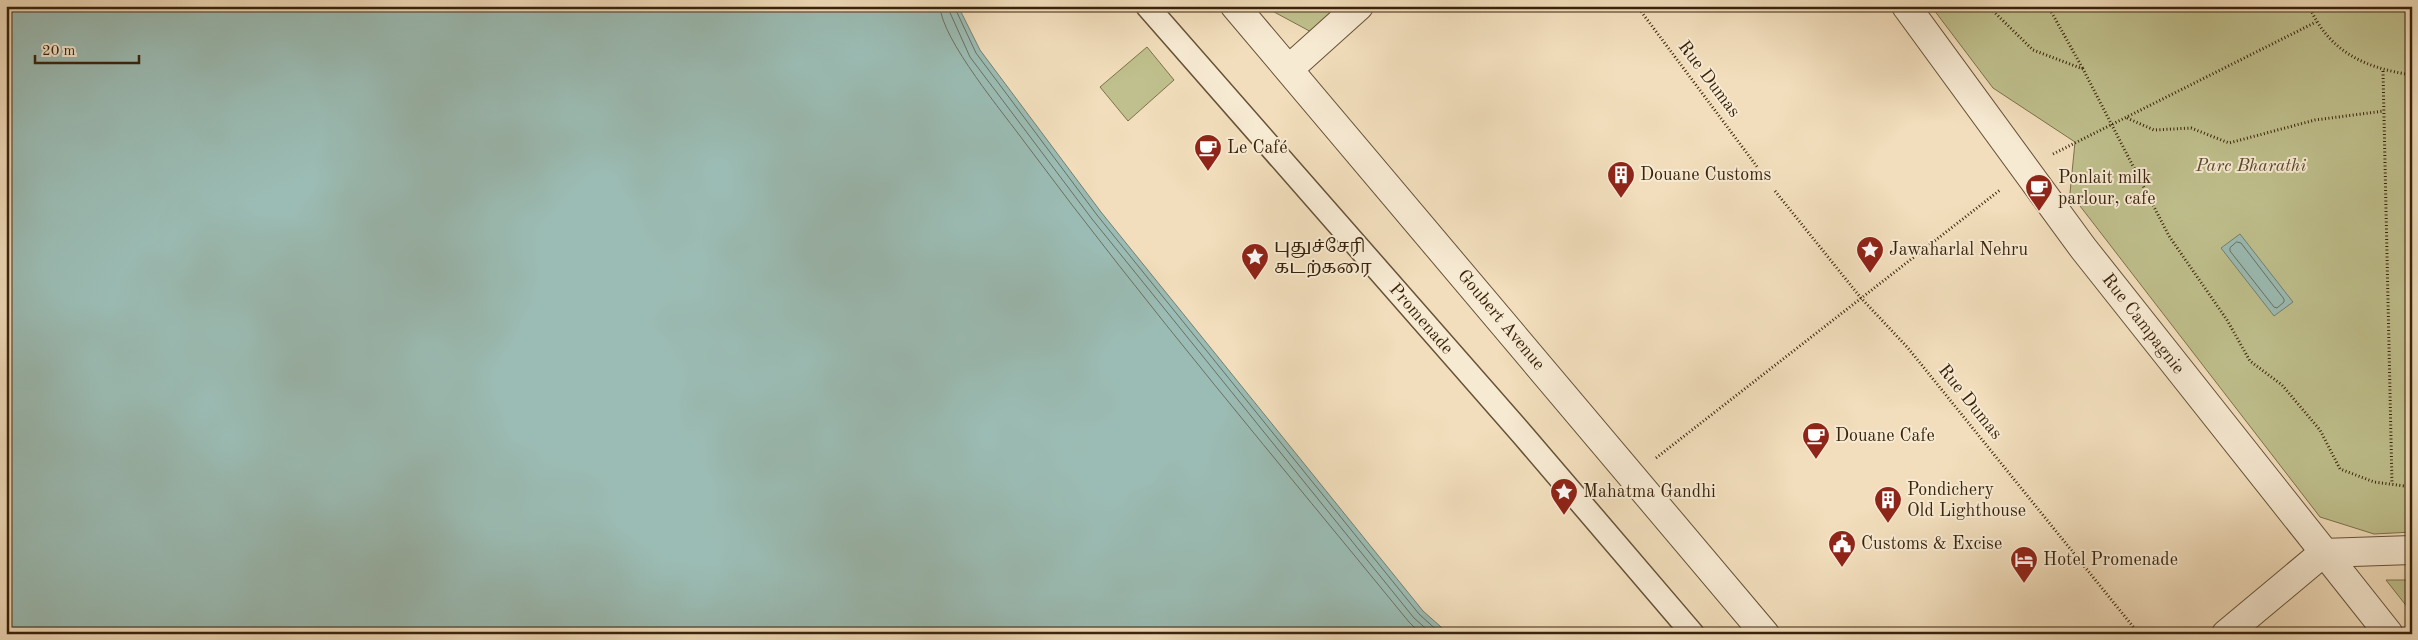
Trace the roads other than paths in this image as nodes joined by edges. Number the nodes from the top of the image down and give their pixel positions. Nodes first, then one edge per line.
1 (1146, 6) edge
2 (1235, 6) edge
3 (1359, 6) edge
4 (1906, 6) edge
5 (1289, 69) junction
6 (2412, 550) edge
7 (2323, 553) junction
8 (1693, 634) edge
9 (1765, 634) edge
10 (2226, 634) edge
11 (2389, 634) edge

1 - 8 street, Promenade
2 - 5 street, Goubert Avenue
3 - 5 street
4 - 7 street, Rue Campagnie
5 - 9 street, Goubert Avenue
6 - 7 street
7 - 10 street
7 - 11 street, Rue Campagnie

